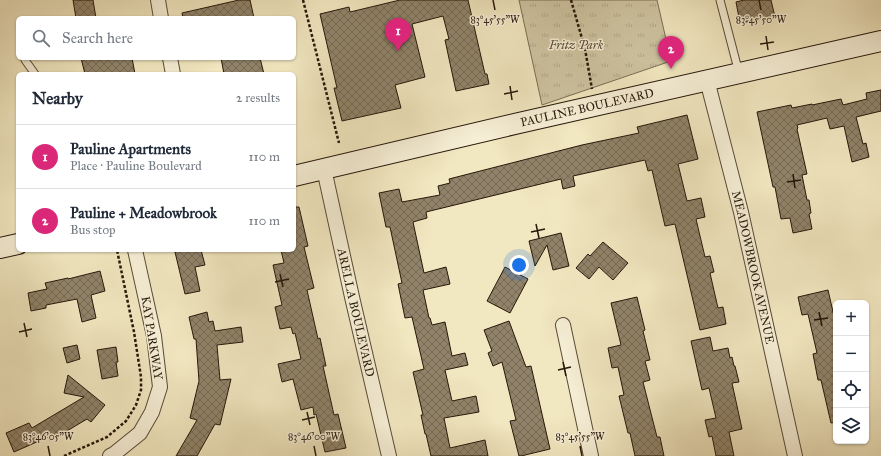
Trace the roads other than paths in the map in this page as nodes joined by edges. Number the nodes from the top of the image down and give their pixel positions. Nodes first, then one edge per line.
1 (158, 0) edge
2 (720, 0) edge
3 (161, 16) edge
4 (881, 41) edge
5 (25, 60) dead end
6 (170, 60) edge
7 (34, 72) edge
8 (173, 72) edge
9 (739, 73) junction
10 (707, 80) junction
11 (324, 169) junction
12 (296, 176) edge
13 (16, 244) edge
14 (0, 248) edge
15 (135, 252) edge
16 (563, 325) dead end
17 (110, 456) edge
18 (388, 456) edge
19 (591, 456) edge
20 (795, 456) edge

1 - 3 street
2 - 9 lane
4 - 9 street, PAULINE BOULEVARD
5 - 7 lane
6 - 8 street
9 - 10 street, PAULINE BOULEVARD
10 - 11 street, PAULINE BOULEVARD
10 - 20 street, MEADOWBROOK AVENUE
11 - 12 street, PAULINE BOULEVARD
11 - 18 street, ARELLA BOULEVARD
13 - 14 street
15 - 17 street, KAY PARKWAY
16 - 19 street

